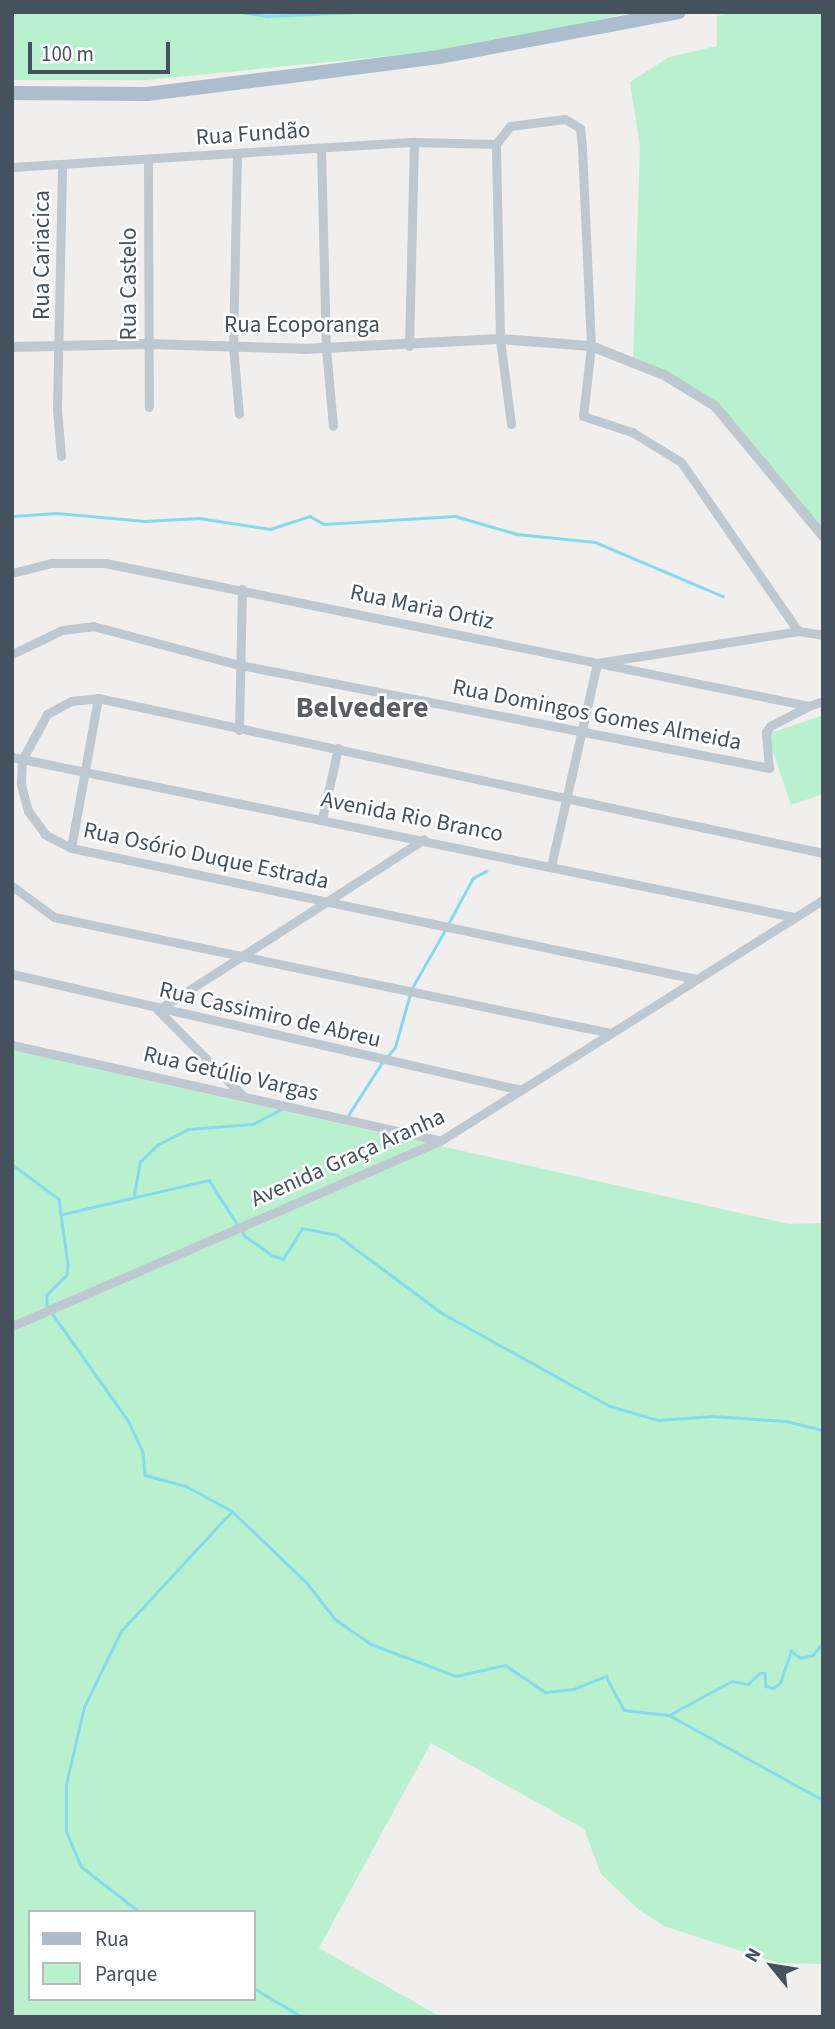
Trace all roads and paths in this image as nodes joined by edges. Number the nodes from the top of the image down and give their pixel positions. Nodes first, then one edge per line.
1 (679, 12) edge
2 (12, 93) edge
3 (497, 141) junction
4 (414, 142) junction
5 (321, 148) junction
6 (237, 156) junction
7 (148, 160) junction
8 (62, 164) junction
9 (12, 167) edge
10 (500, 339) junction
11 (149, 344) junction
12 (61, 345) junction
13 (233, 346) junction
14 (409, 346) junction
15 (591, 346) junction
16 (12, 347) edge
17 (326, 348) junction
18 (149, 407) dead end
19 (239, 415) dead end
20 (511, 424) dead end
21 (333, 426) dead end
22 (61, 456) dead end
23 (823, 536) edge
24 (12, 573) edge
25 (242, 589) junction
26 (798, 631) junction
27 (823, 635) edge
28 (12, 654) edge
29 (597, 663) junction
30 (240, 665) junction
31 (98, 698) junction
32 (823, 701) edge
33 (808, 706) junction
34 (239, 730) junction
35 (582, 732) junction
36 (338, 748) junction
37 (17, 759) edge
38 (85, 772) junction
39 (567, 797) junction
40 (322, 819) junction
41 (424, 839) junction
42 (71, 848) junction
43 (823, 853) edge
44 (551, 866) junction
45 (12, 886) edge
46 (823, 900) edge
47 (327, 902) junction
48 (794, 917) junction
49 (238, 959) junction
50 (12, 974) edge
51 (696, 979) junction
52 (158, 1010) junction
53 (610, 1033) junction
54 (12, 1045) edge
55 (521, 1090) junction
56 (243, 1097) junction
57 (440, 1141) junction
58 (12, 1326) edge

1 - 2 main road
3 - 4 street, Rua Fundão
3 - 10 street
3 - 15 street
4 - 5 street, Rua Fundão
4 - 14 street
5 - 6 street, Rua Fundão
5 - 17 street
6 - 7 street, Rua Fundão
6 - 13 street
7 - 8 street, Rua Fundão
7 - 11 street, Rua Castelo
8 - 9 street, Rua Fundão
8 - 12 street, Rua Cariacica
10 - 14 street, Rua Ecoporanga
10 - 15 street, Rua Ecoporanga
10 - 20 street
11 - 12 street, Rua Ecoporanga
11 - 13 street, Rua Ecoporanga
11 - 18 street, Rua Castelo
12 - 16 street, Rua Ecoporanga
12 - 22 street, Rua Cariacica
13 - 17 street, Rua Ecoporanga
13 - 19 street
14 - 17 street, Rua Ecoporanga
15 - 23 street, Rua Ecoporanga
15 - 26 street
17 - 21 street
24 - 25 street, Rua Maria Ortiz
25 - 29 street, Rua Maria Ortiz
25 - 30 street
26 - 27 street
26 - 29 street
28 - 30 street, Rua Domingos Gomes Almeida
29 - 33 street, Rua Maria Ortiz
29 - 35 street
30 - 34 street
30 - 35 street, Rua Domingos Gomes Almeida
31 - 34 street
31 - 37 street
31 - 38 street
32 - 33 street, Rua Maria Ortiz
33 - 35 street, Rua Domingos Gomes Almeida
34 - 36 street
35 - 39 street
36 - 39 street
36 - 40 street
37 - 38 street, Avenida Rio Branco
37 - 42 street, Rua Osório Duque Estrada
38 - 40 street, Avenida Rio Branco
38 - 42 street
39 - 43 street
39 - 44 street
40 - 41 street, Avenida Rio Branco
41 - 44 street, Avenida Rio Branco
41 - 47 street
42 - 47 street, Rua Osório Duque Estrada
44 - 48 street, Avenida Rio Branco
45 - 49 street
46 - 48 street, Avenida Graça Aranha
47 - 49 street
47 - 51 street, Rua Osório Duque Estrada
48 - 51 street, Avenida Graça Aranha
49 - 52 street
49 - 53 street
50 - 52 street, Rua Cassimiro de Abreu
51 - 53 street, Avenida Graça Aranha
52 - 55 street, Rua Cassimiro de Abreu
52 - 56 street
53 - 55 street, Avenida Graça Aranha
54 - 56 street, Rua Getúlio Vargas
55 - 57 street, Avenida Graça Aranha
56 - 57 street, Rua Getúlio Vargas
57 - 58 street, Avenida Graça Aranha

